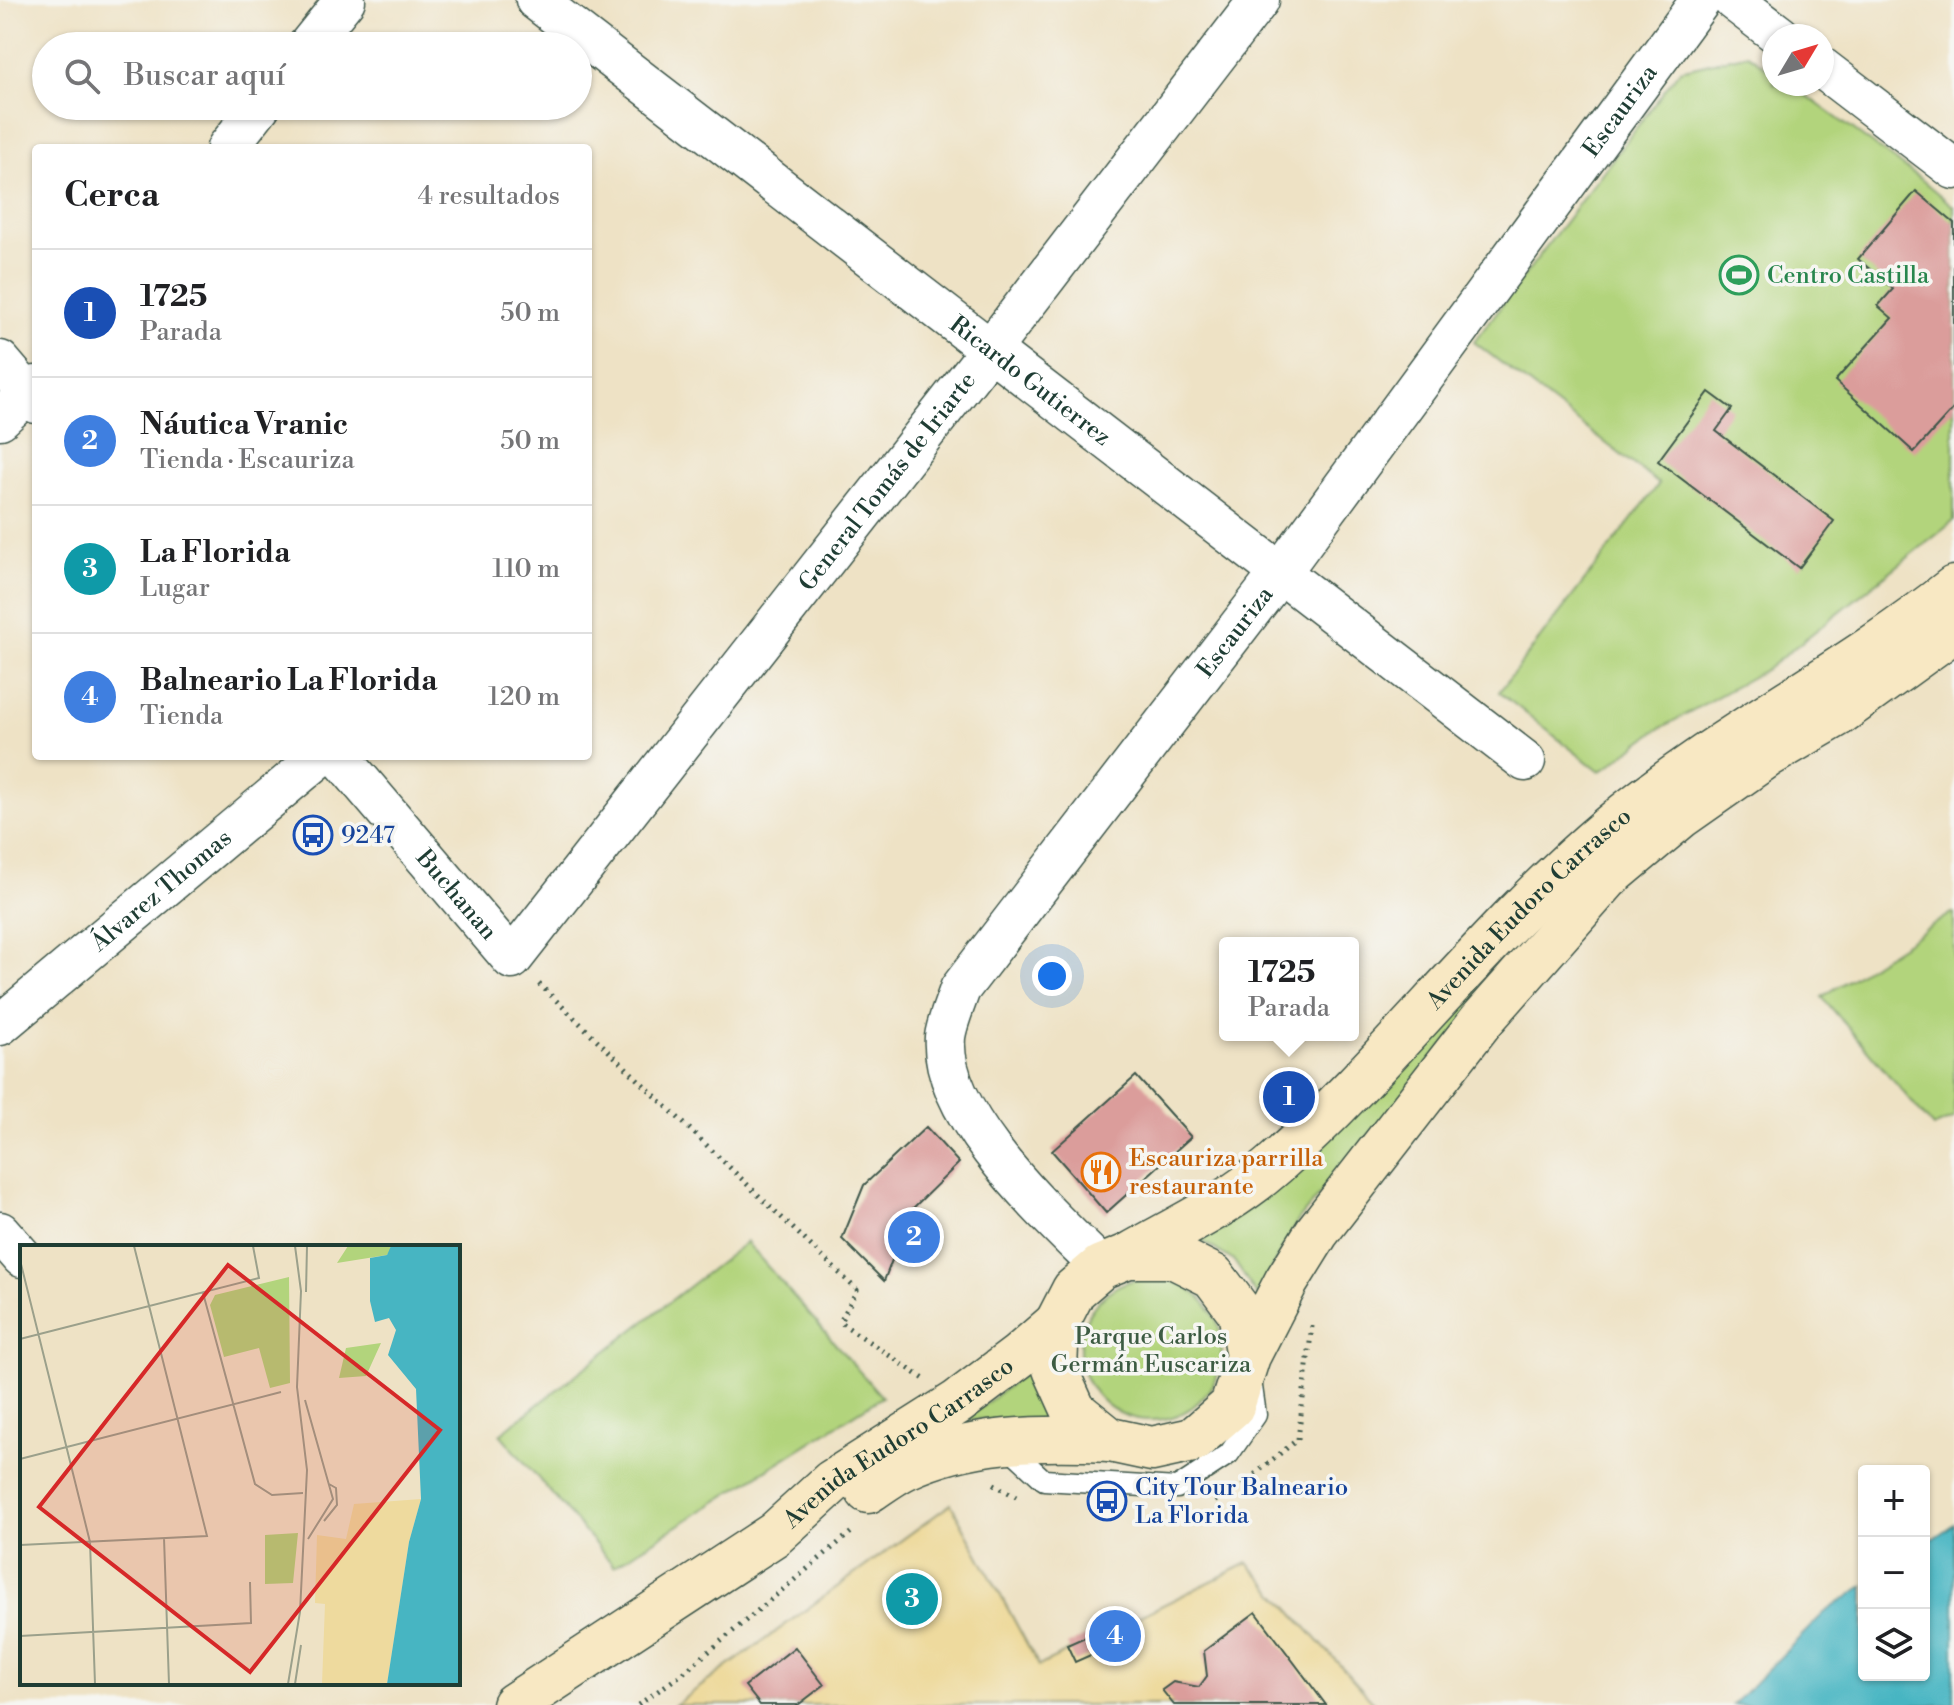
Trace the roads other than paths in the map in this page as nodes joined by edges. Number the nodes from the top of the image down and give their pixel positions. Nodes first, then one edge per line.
1 (345, 0) edge
2 (536, 0) edge
3 (1259, 0) edge
4 (1701, 0) edge
5 (1733, 0) edge
6 (1764, 24) edge
7 (319, 32) edge
8 (578, 32) edge
9 (592, 43) edge
10 (1834, 77) edge
11 (249, 120) edge
12 (230, 144) edge
13 (1954, 169) edge
14 (990, 350) junction
15 (0, 361) edge
16 (25, 401) edge
17 (1280, 573) junction
18 (1954, 588) edge
19 (1954, 630) edge
20 (316, 760) edge
21 (342, 760) edge
22 (1525, 761) dead end
23 (512, 959) joint
24 (0, 1025) edge
25 (0, 1232) edge
26 (20, 1255) edge
27 (1114, 1261) junction
28 (1057, 1323) junction
29 (1248, 1356) junction
30 (1110, 1440) junction
31 (1002, 1441) junction
32 (775, 1534) junction
33 (514, 1705) edge

1 - 7 street
2 - 8 street, Ricardo Gutierrez
3 - 14 street, General Tomás de Iriarte
4 - 17 street, Escauriza
5 - 6 street
9 - 14 street, Ricardo Gutierrez
10 - 13 street
11 - 12 street
14 - 17 street, Ricardo Gutierrez
14 - 23 street, General Tomás de Iriarte
15 - 16 street
17 - 22 street, Ricardo Gutierrez
17 - 27 street, Escauriza
18 - 27 main road, Avenida Eudoro Carrasco
19 - 29 main road, Avenida Eudoro Carrasco
20 - 24 street, Álvarez Thomas
21 - 23 street, Buchanan
25 - 26 street
27 - 28 main road
27 - 29 main road
28 - 30 main road
28 - 32 main road, Avenida Eudoro Carrasco
29 - 30 main road
29 - 31 lane
30 - 31 main road, Avenida Eudoro Carrasco
31 - 32 main road, Avenida Eudoro Carrasco
32 - 33 main road, Avenida Eudoro Carrasco

